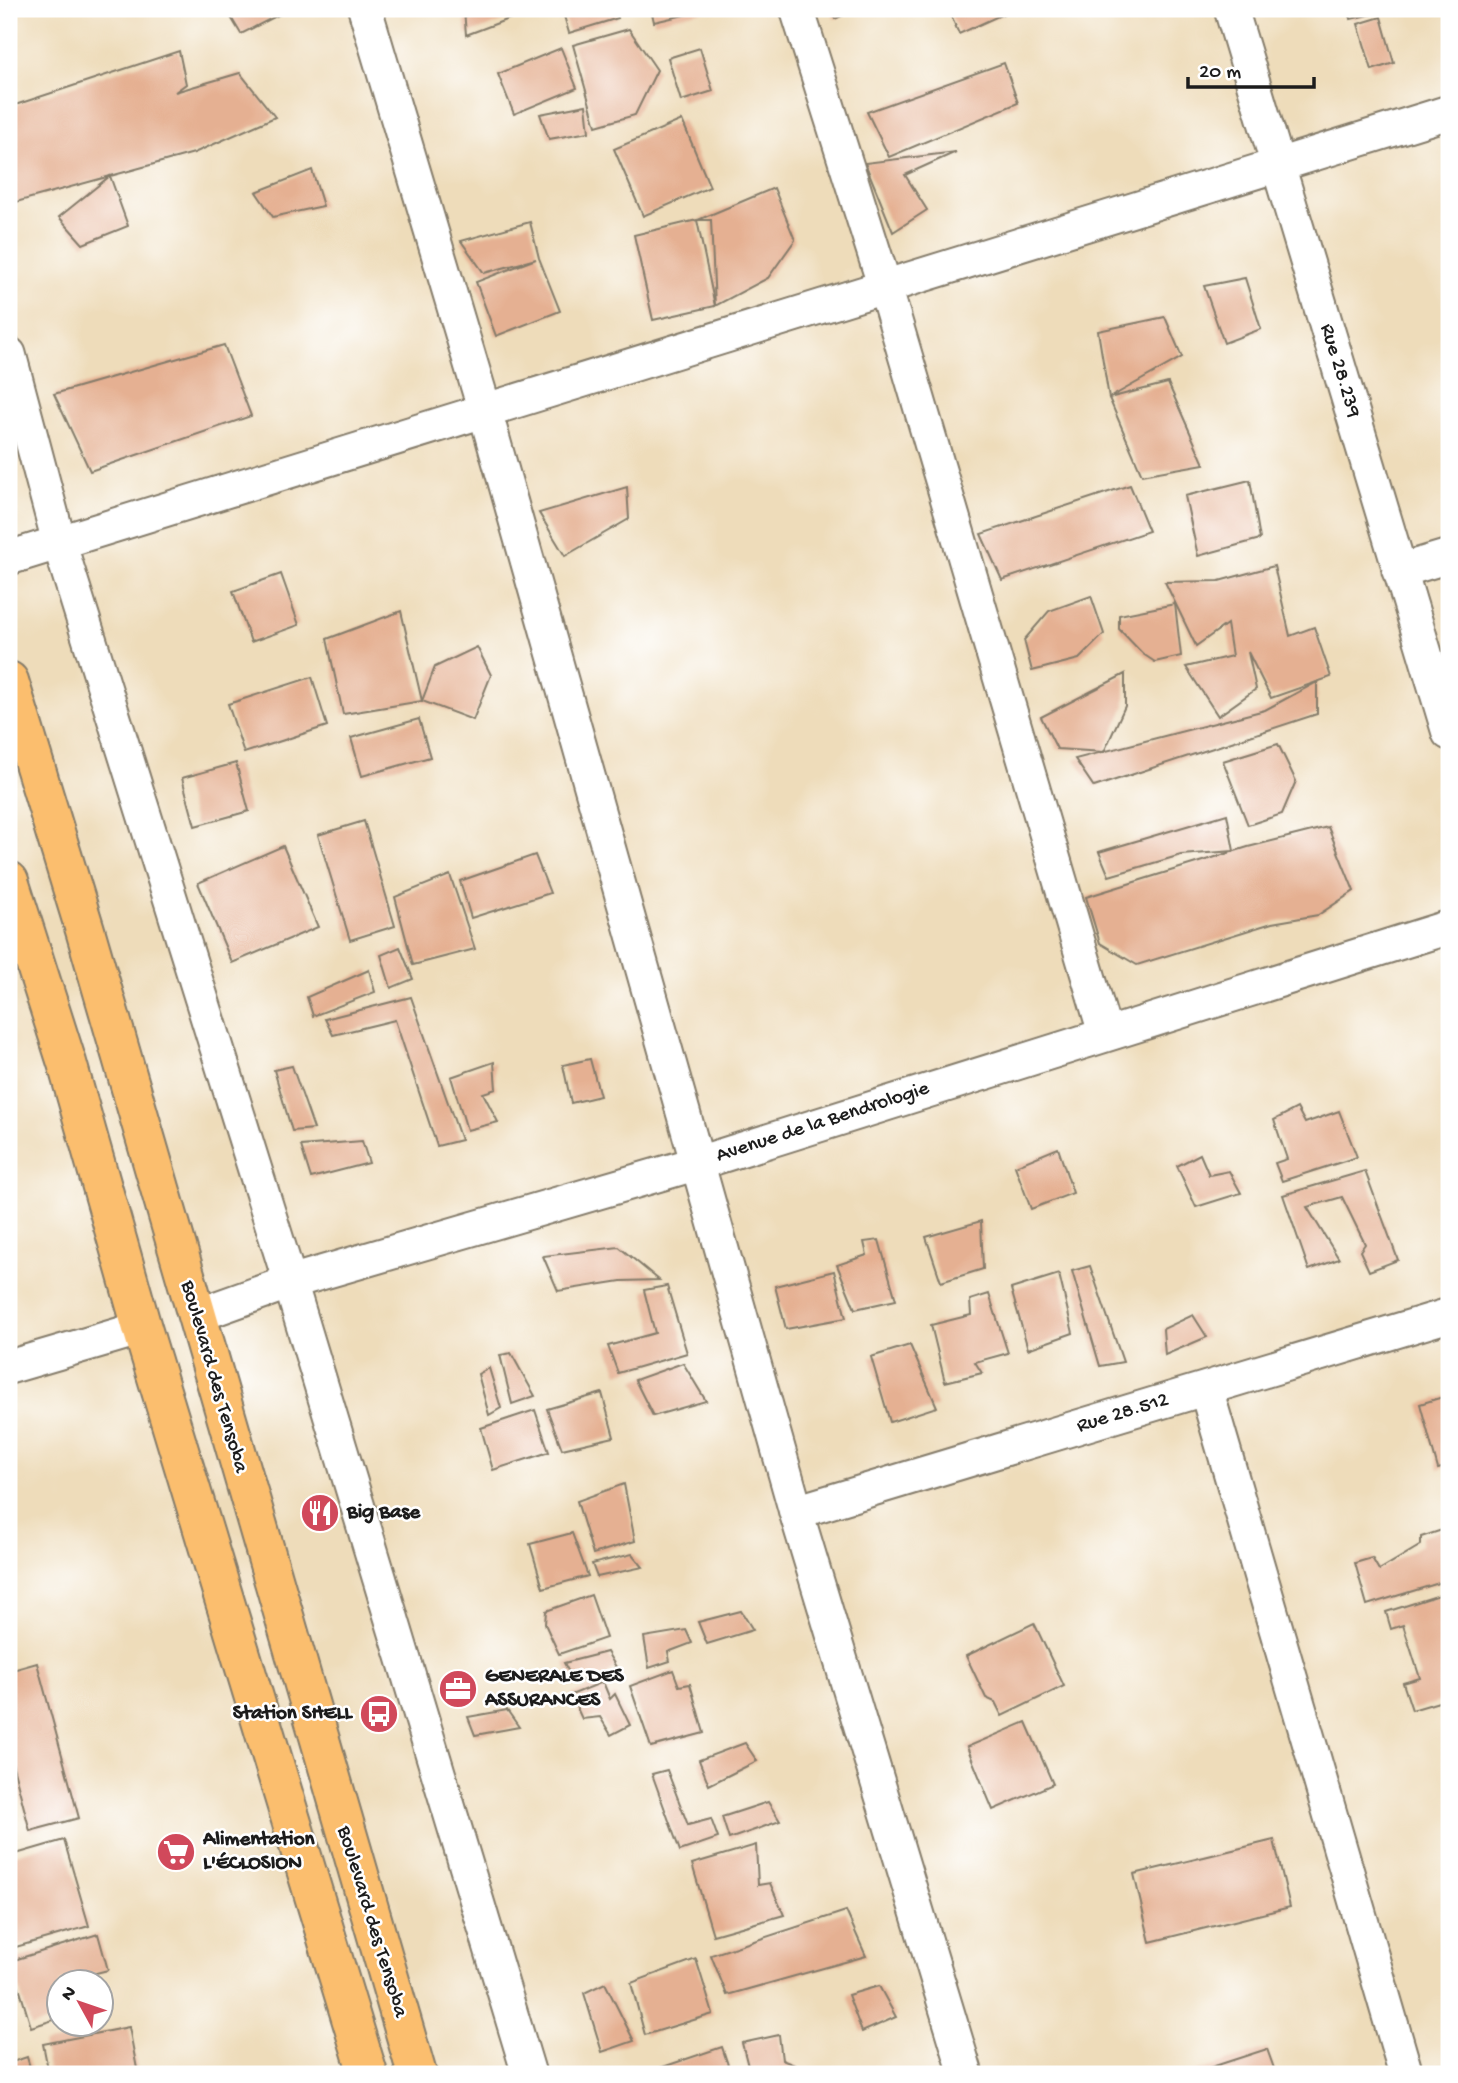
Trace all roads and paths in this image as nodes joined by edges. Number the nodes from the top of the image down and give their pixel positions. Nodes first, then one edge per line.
1 (365, 9) edge
2 (797, 9) edge
3 (1231, 9) edge
4 (1449, 112) edge
5 (1278, 165) junction
6 (885, 287) junction
7 (9, 354) edge
8 (485, 411) junction
9 (59, 542) junction
10 (1449, 556) edge
11 (9, 558) edge
12 (1399, 571) junction
13 (9, 681) edge
14 (1449, 733) edge
15 (9, 881) edge
16 (1449, 927) edge
17 (1105, 1033) junction
18 (698, 1163) junction
19 (290, 1282) junction
20 (195, 1315) junction
21 (1449, 1315) edge
22 (142, 1328) junction
23 (9, 1367) edge
24 (1206, 1389) junction
25 (796, 1512) junction
26 (368, 2074) edge
27 (416, 2074) edge
28 (529, 2074) edge
29 (966, 2074) edge
30 (1406, 2074) edge

1 - 8 street
2 - 6 street
3 - 5 street, Rue 28.239
4 - 5 street
5 - 6 street
5 - 12 street, Rue 28.239
6 - 8 street
6 - 17 street
7 - 9 street
8 - 9 street
8 - 18 street
9 - 11 street
9 - 19 street
10 - 12 street
12 - 14 street, Rue 28.239
13 - 20 main road, Boulevard des Tensoba
15 - 22 main road
16 - 17 street, Avenue de la Bendrologie
17 - 18 street, Avenue de la Bendrologie
18 - 19 street, Avenue de la Bendrologie
18 - 25 street
19 - 20 street, Avenue de la Bendrologie
19 - 28 street
20 - 27 main road, Boulevard des Tensoba
21 - 24 street, Rue 28.512
22 - 23 street
22 - 26 main road
24 - 25 street, Rue 28.512
24 - 30 street
25 - 29 street

